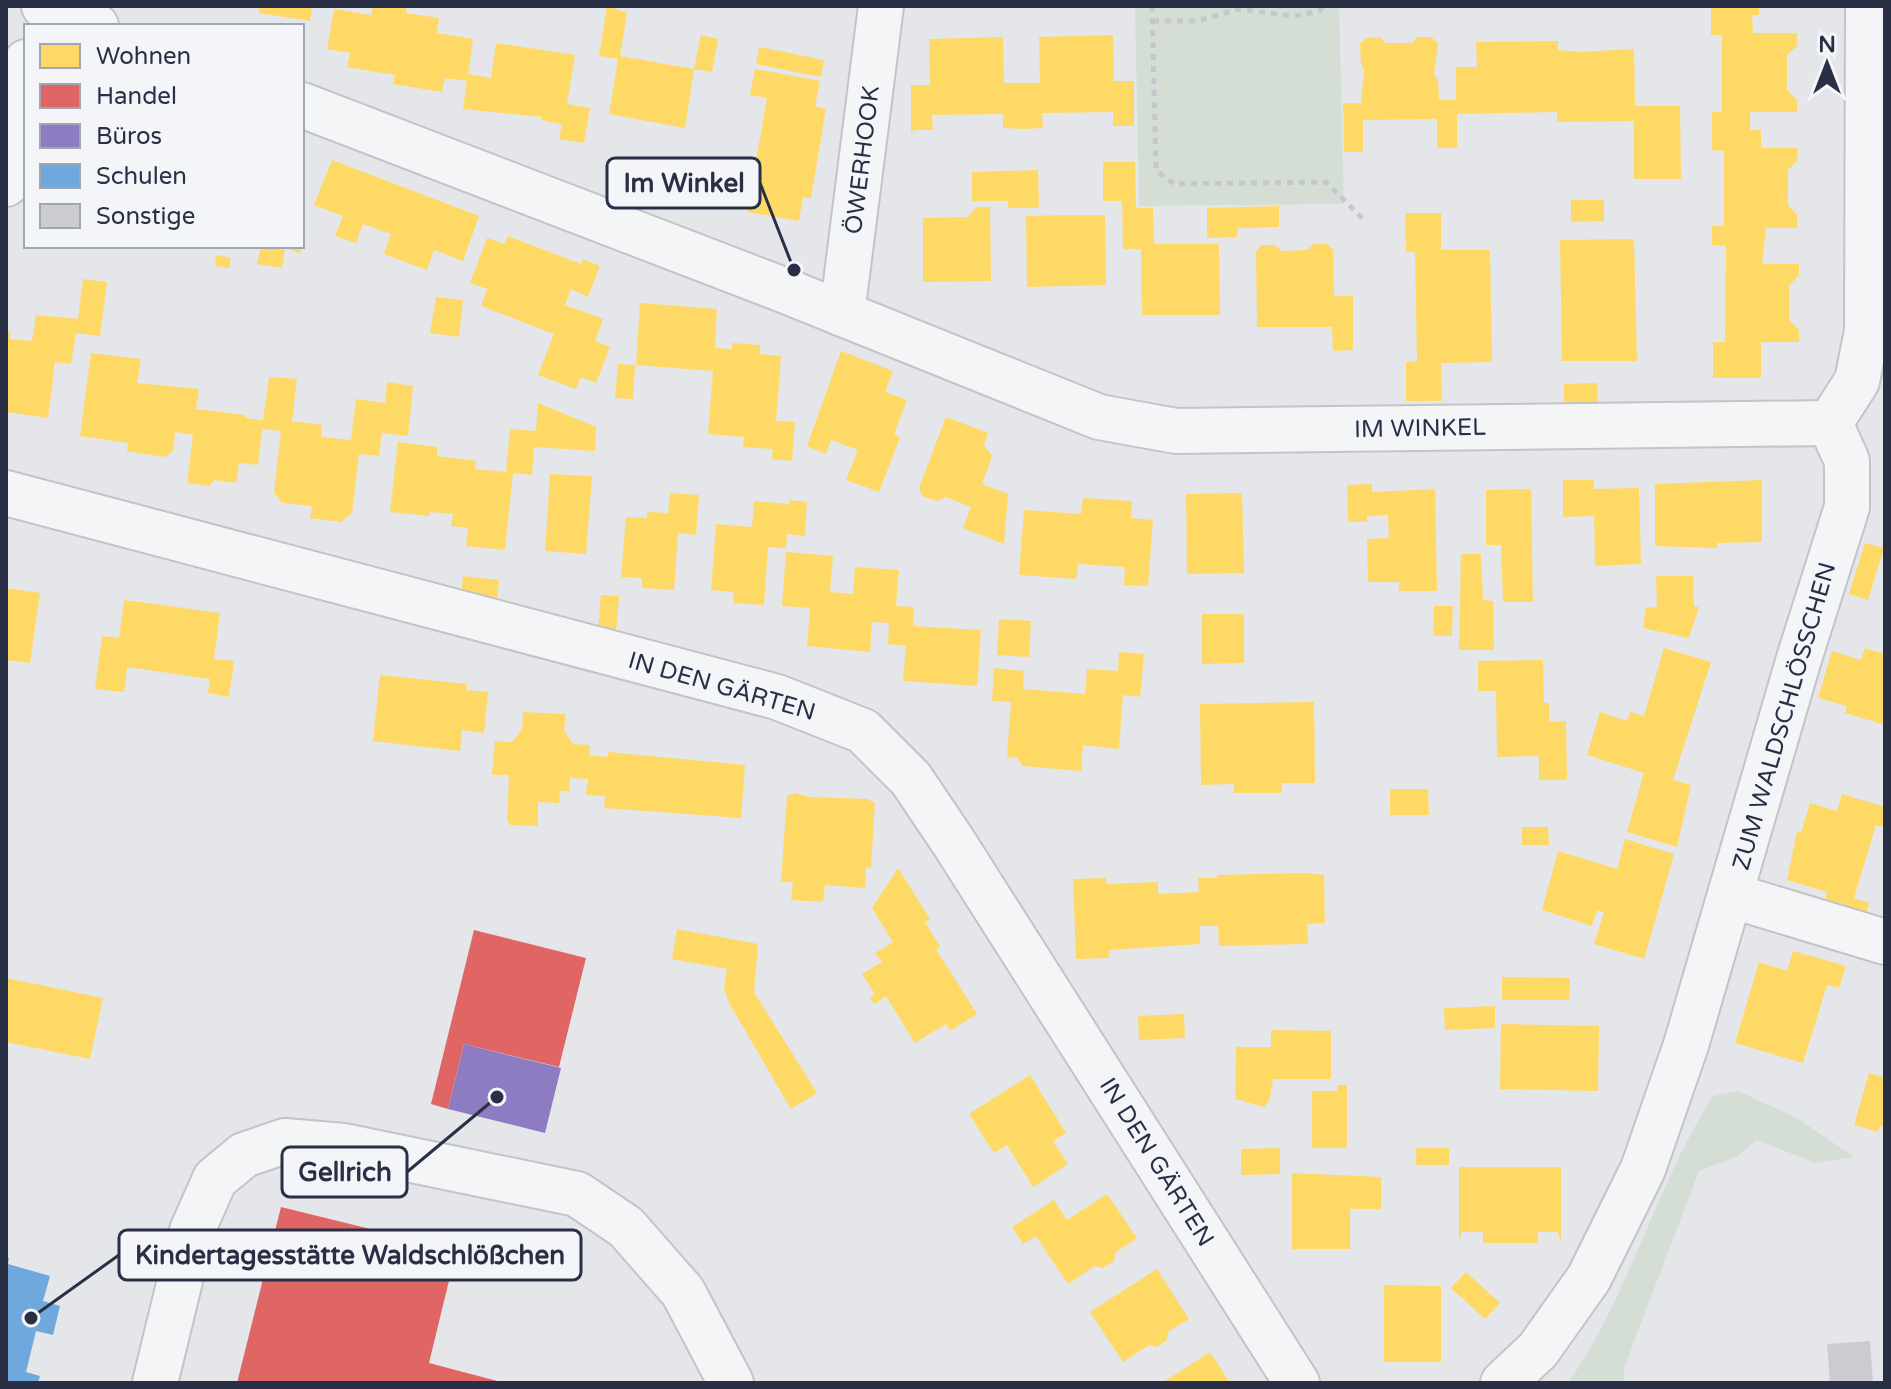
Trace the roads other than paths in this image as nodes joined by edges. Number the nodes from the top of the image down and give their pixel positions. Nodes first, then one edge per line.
1 (44, 6) edge
2 (881, 6) edge
3 (1868, 6) edge
4 (91, 24) edge
5 (24, 77) edge
6 (304, 106) edge
7 (1876, 159) edge
8 (6, 184) edge
9 (842, 314) junction
10 (1830, 423) junction
11 (6, 493) edge
12 (1733, 896) junction
13 (1885, 942) edge
14 (155, 1383) edge
15 (731, 1383) edge
16 (1297, 1383) edge
17 (1503, 1383) edge

1 - 4 street
2 - 9 street, ÖWERHOOK
3 - 7 street
5 - 8 street
6 - 9 street, IM WINKEL
7 - 10 street
9 - 10 street, IM WINKEL
10 - 12 street, ZUM WALDSCHLÖSSCHEN
11 - 16 street, IN DEN GÄRTEN
12 - 13 street
12 - 17 street, ZUM WALDSCHLÖSSCHEN
14 - 15 street

